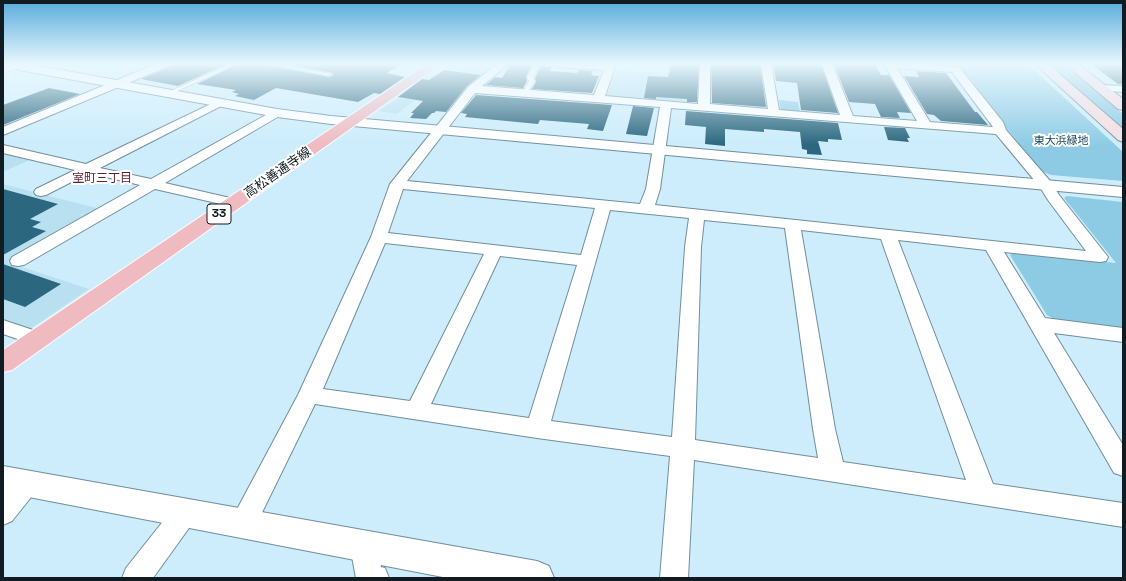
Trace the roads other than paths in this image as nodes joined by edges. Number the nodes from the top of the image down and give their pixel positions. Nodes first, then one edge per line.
1 (100, 91) edge
2 (159, 91) edge
3 (174, 91) edge
4 (396, 91) edge
5 (470, 91) edge
6 (500, 91) edge
7 (601, 91) edge
8 (704, 91) edge
9 (770, 91) edge
10 (837, 91) edge
11 (906, 91) edge
12 (972, 91) edge
13 (1071, 91) edge
14 (1105, 91) edge
15 (170, 93) junction
16 (525, 93) joint
17 (598, 99) junction
18 (219, 103) junction
19 (666, 104) junction
20 (1123, 106) edge
21 (704, 107) junction
22 (277, 113) junction
23 (774, 113) junction
24 (848, 119) junction
25 (351, 122) junction
26 (926, 125) junction
27 (441, 130) junction
28 (3, 131) edge
29 (1000, 131) junction
30 (1123, 137) edge
31 (3, 149) edge
32 (659, 150) junction
33 (88, 168) junction
34 (154, 184) junction
35 (397, 184) junction
36 (1046, 185) junction
37 (41, 192) dead end
38 (1123, 192) edge
39 (234, 203) junction
40 (604, 205) junction
41 (646, 209) junction
42 (697, 215) junction
43 (792, 225) junction
44 (888, 236) junction
45 (379, 237) junction
46 (992, 246) junction
47 (494, 250) junction
48 (18, 261) dead end
49 (587, 261) junction
50 (1038, 324) junction
51 (3, 327) edge
52 (1123, 335) edge
53 (38, 339) junction
54 (3, 363) edge
55 (309, 395) junction
56 (417, 410) junction
57 (537, 429) junction
58 (683, 448) junction
59 (1123, 466) edge
60 (833, 470) junction
61 (15, 481) edge
62 (984, 494) junction
63 (3, 513) edge
64 (185, 513) junction
65 (1123, 515) edge
66 (242, 524) junction
67 (364, 546) junction
68 (136, 578) edge
69 (375, 578) edge
70 (537, 578) edge
71 (674, 578) edge

1 - 28 street
2 - 15 street
3 - 15 lane
4 - 25 main road, 高松善通寺線 / 33
5 - 27 street
6 - 16 street
7 - 17 street
8 - 21 street
9 - 23 street
10 - 24 street
11 - 26 street
12 - 29 street
13 - 30 main road
14 - 20 main road
15 - 18 street
16 - 17 street
17 - 19 street
18 - 22 street
18 - 33 street
19 - 21 street
19 - 32 street
21 - 23 street
22 - 25 street
22 - 34 street
23 - 24 street
24 - 26 street
25 - 27 street
25 - 39 main road, 高松善通寺線 / 33
26 - 29 street
27 - 32 street
27 - 35 street
29 - 36 street
31 - 33 street
32 - 36 street
32 - 41 street
33 - 34 street
33 - 37 street
34 - 39 street
34 - 48 street
35 - 40 street
35 - 45 street
36 - 38 street
36 - 46 street
39 - 53 main road, 高松善通寺線 / 33
40 - 41 street
40 - 49 street
41 - 42 street
42 - 43 street
42 - 58 street
43 - 44 street
43 - 60 street
44 - 46 street
44 - 62 street
45 - 47 street
45 - 55 street
46 - 50 street
47 - 49 street
47 - 56 street
49 - 57 street
50 - 52 street
50 - 59 street
51 - 53 street
53 - 54 main road, 高松善通寺線 / 33
55 - 56 street
55 - 66 street
56 - 57 street
57 - 58 street
58 - 60 street
58 - 71 street
60 - 62 street
61 - 63 street
61 - 64 street
62 - 65 street
64 - 66 street
64 - 68 street
66 - 67 street
67 - 69 street
67 - 70 street

